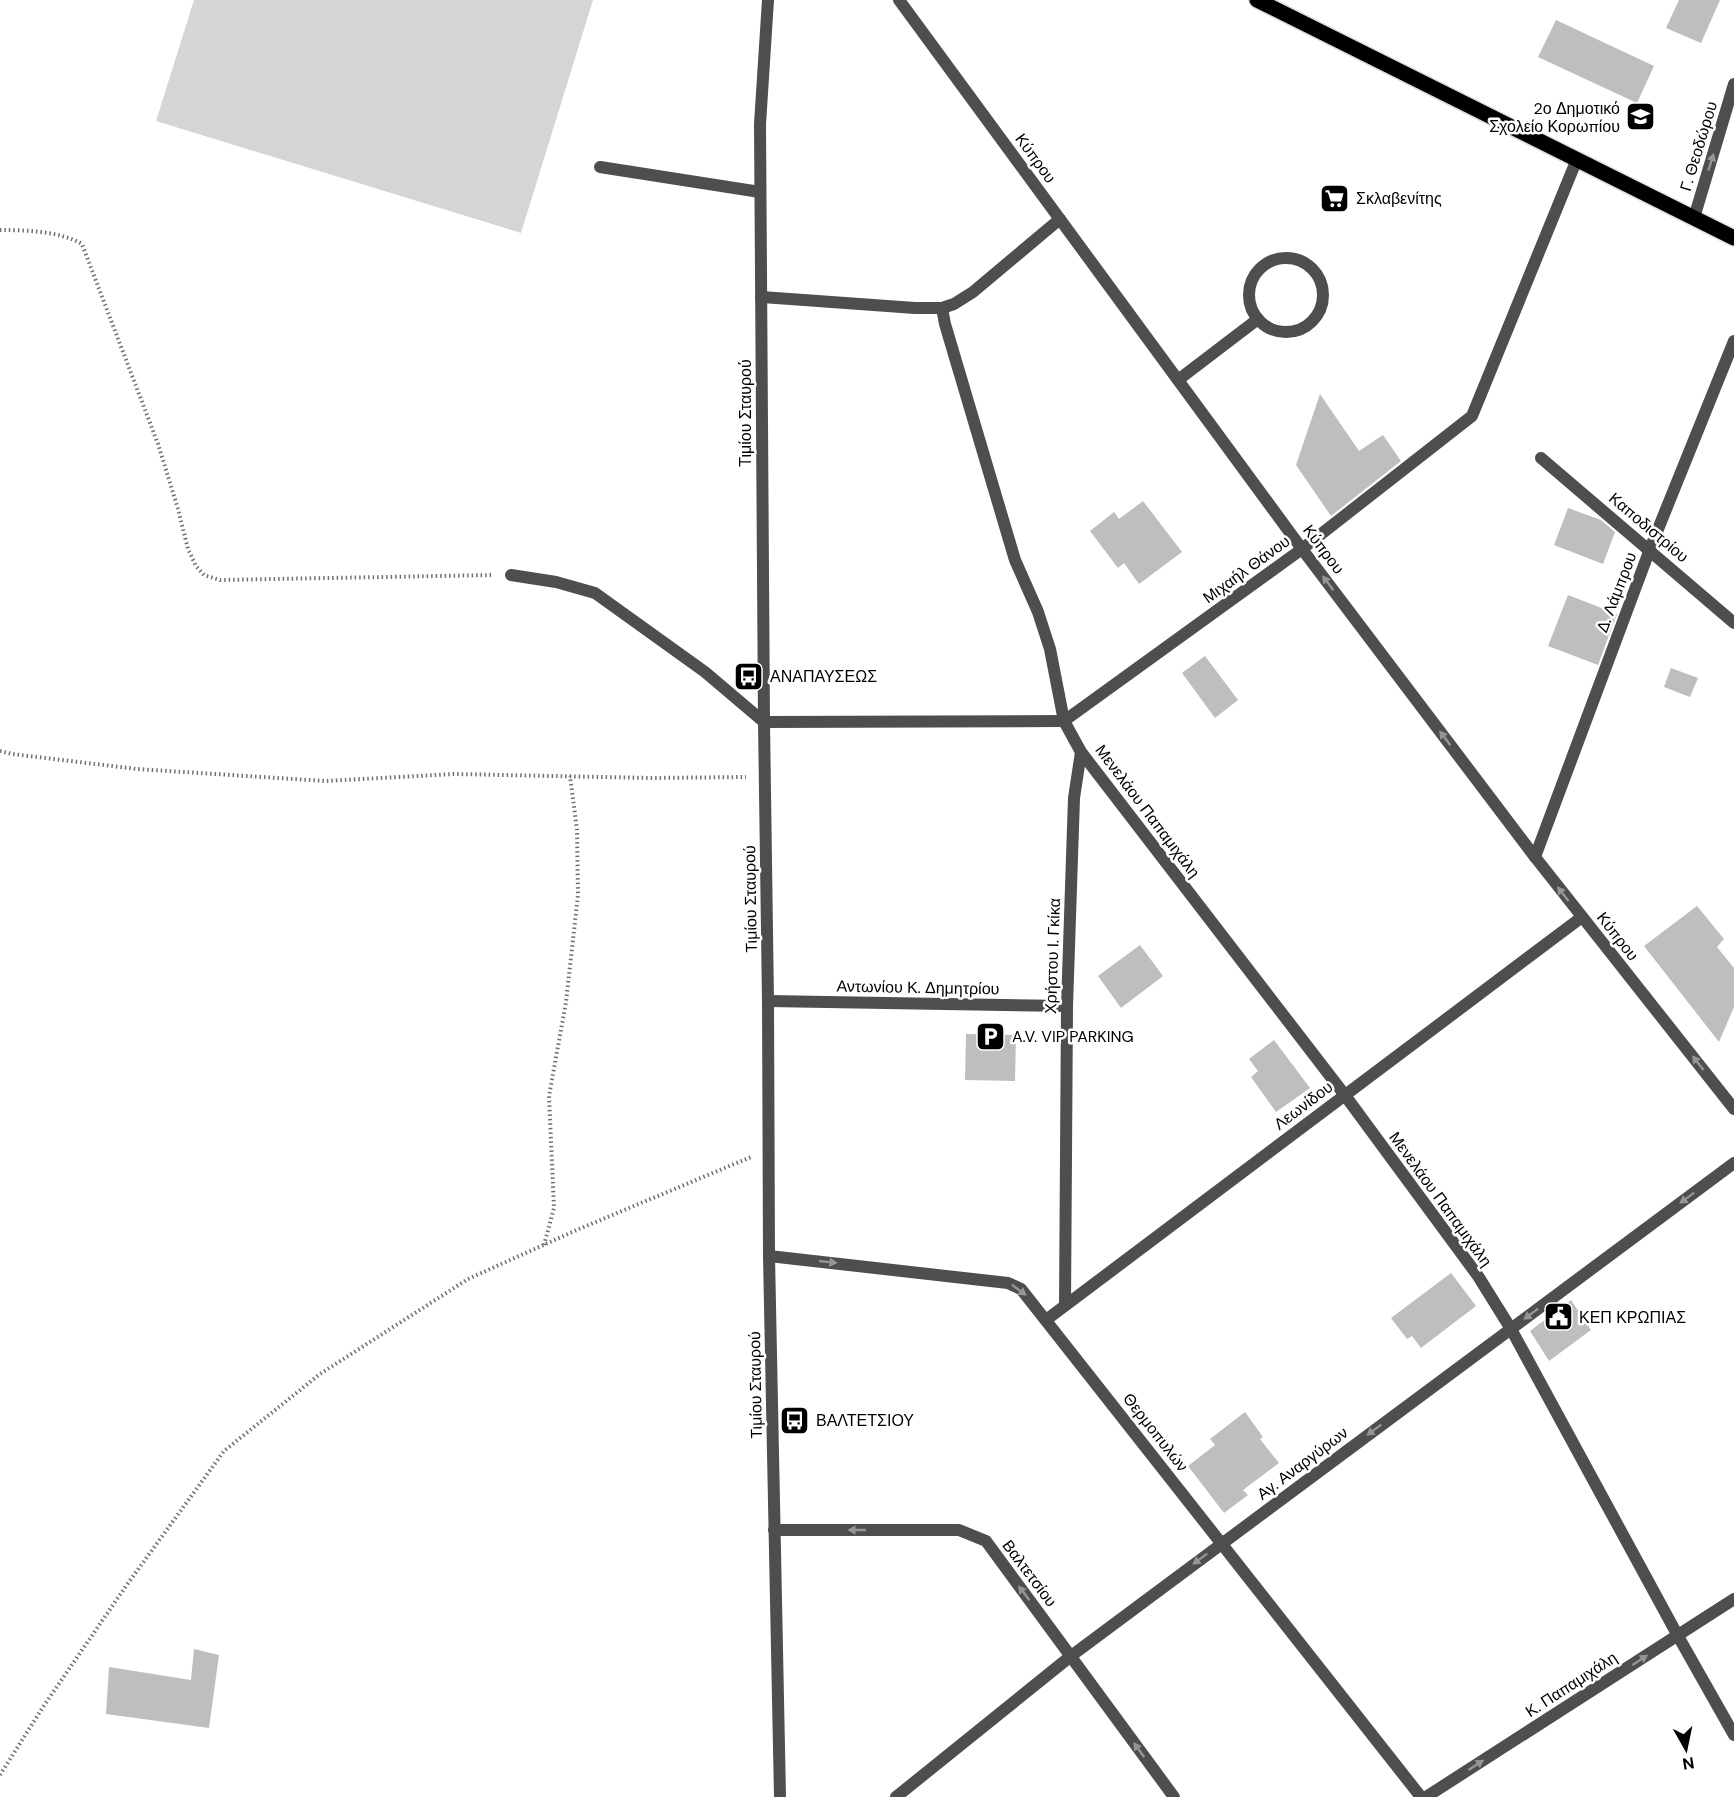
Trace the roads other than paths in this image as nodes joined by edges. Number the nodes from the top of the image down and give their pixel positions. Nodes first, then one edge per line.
1 (768, 0) edge
2 (899, 0) edge
3 (1257, 0) edge
4 (1734, 84) edge
5 (1577, 159) junction
6 (600, 167) dead end
7 (760, 192) junction
8 (1695, 218) junction
9 (1060, 219) junction
10 (1734, 238) edge
11 (761, 297) junction
12 (942, 308) junction
13 (1258, 319) junction
14 (1734, 341) edge
15 (1178, 380) junction
16 (1541, 458) dead end
17 (1302, 549) junction
18 (1650, 549) junction
19 (511, 574) road end
20 (1734, 622) edge
21 (1064, 721) junction
22 (764, 722) junction
23 (1081, 752) junction
24 (1535, 857) junction
25 (1582, 917) junction
26 (768, 1001) junction
27 (1067, 1006) junction
28 (1344, 1094) junction
29 (1734, 1109) edge
30 (1734, 1163) edge
31 (769, 1256) junction
32 (1065, 1305) junction
33 (1046, 1320) junction
34 (1511, 1329) junction
35 (774, 1530) junction
36 (1222, 1543) junction
37 (1734, 1599) edge
38 (1678, 1636) junction
39 (1071, 1656) junction
40 (1734, 1735) edge
41 (780, 1797) edge
42 (896, 1797) edge
43 (1174, 1797) edge
44 (1421, 1797) edge
45 (1426, 1797) edge

1 - 7 street, Τιμίου Σταυρού
2 - 9 street, Κύπρου
3 - 5 main road
8 -> 4 street, Γ. Θεοδώρου
5 - 8 main road
5 - 17 street, Μιχαήλ Θάνου
6 - 7 street
7 - 11 street, Τιμίου Σταυρού
8 - 10 main road
9 - 12 street
9 - 15 street, Κύπρου
11 - 12 street
11 - 22 street, Τιμίου Σταυρού
12 - 21 street, Μενελάου Παπαμιχάλη
13 - 13 street
13 - 15 street
14 - 18 street, Δ. Λάμπρου
15 - 17 street, Κύπρου
16 - 18 street, Καποδιστρίου
17 - 21 street, Μιχαήλ Θάνου
24 -> 17 street, Κύπρου
18 - 20 street, Καποδιστρίου
18 - 24 street, Δ. Λάμπρου
19 - 22 street
21 - 22 street
21 - 23 street, Μενελάου Παπαμιχάλη
22 - 26 street, Τιμίου Σταυρού
23 - 27 street, Χρήστου Ι. Γκίκα
23 - 28 street, Μενελάου Παπαμιχάλη
25 -> 24 street, Κύπρου
25 - 28 street, Λεωνίδου
29 -> 25 street, Κύπρου
26 - 27 street, Αντωνίου Κ. Δημητρίου
26 - 31 street, Τιμίου Σταυρού
27 - 32 street, Χρήστου Ι. Γκίκα
28 - 32 street, Λεωνίδου
28 - 34 street, Μενελάου Παπαμιχάλη
30 -> 34 street, Αγ. Αναργύρων
31 -> 33 street, Θερμοπυλών
31 - 35 street, Τιμίου Σταυρού
32 - 33 street, Λεωνίδου
33 - 36 street, Θερμοπυλών
34 -> 36 street, Αγ. Αναργύρων
34 - 38 street, Μενελάου Παπαμιχάλη
39 -> 35 street, Βαλτετσίου
35 - 41 street, Τιμίου Σταυρού
36 -> 39 street, Αγ. Αναργύρων
36 - 44 street, Θερμοπυλών
37 - 38 street, Κ. Παπαμιχάλη
38 - 40 street, Μενελάου Παπαμιχάλη
45 -> 38 street, Κ. Παπαμιχάλη
39 - 42 street, Αγ. Αναργύρων
43 -> 39 street, Βαλτετσίου

